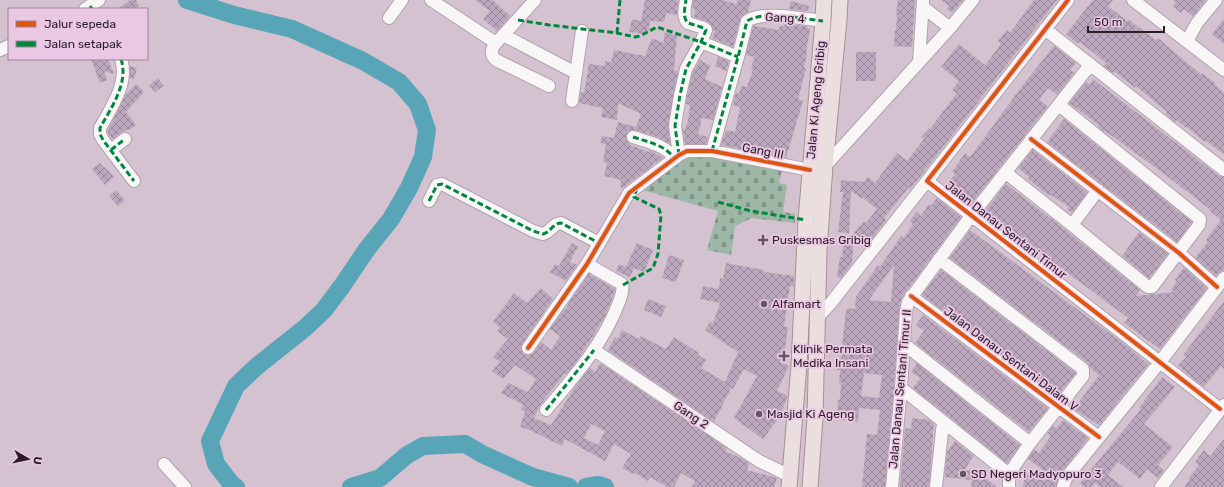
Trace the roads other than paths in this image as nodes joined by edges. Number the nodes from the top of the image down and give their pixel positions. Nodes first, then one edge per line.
1 (402, 0) edge
2 (431, 0) edge
3 (536, 0) edge
4 (686, 0) edge
5 (824, 0) edge
6 (840, 0) edge
7 (973, 0) edge
8 (1068, 0) edge
9 (1132, 0) edge
10 (1216, 0) edge
11 (923, 4) edge
12 (389, 18) dead end
13 (823, 21) junction
14 (950, 28) junction
15 (1046, 29) junction
16 (582, 31) dead end
17 (500, 39) junction
18 (1187, 41) junction
19 (701, 42) junction
20 (738, 57) junction
21 (121, 60) edge
22 (919, 62) junction
23 (1090, 65) junction
24 (1224, 70) edge
25 (576, 73) junction
26 (549, 86) dead end
27 (572, 101) dead end
28 (1059, 105) junction
29 (633, 137) dead end
30 (125, 139) dead end
31 (1031, 139) junction
32 (110, 150) junction
33 (712, 151) junction
34 (676, 156) junction
35 (825, 166) junction
36 (810, 170) junction
37 (1224, 170) edge
38 (1006, 173) junction
39 (134, 181) dead end
40 (927, 181) junction
41 (1098, 190) junction
42 (429, 201) dead end
43 (971, 216) junction
44 (1072, 225) junction
45 (599, 243) junction
46 (1179, 253) junction
47 (940, 259) junction
48 (587, 264) junction
49 (1221, 282) edge
50 (911, 296) junction
51 (818, 317) junction
52 (904, 344) junction
53 (528, 348) dead end
54 (594, 350) junction
55 (1160, 362) junction
56 (901, 388) junction
57 (1058, 407) junction
58 (1222, 407) edge
59 (546, 410) dead end
60 (943, 422) junction
61 (1098, 437) junction
62 (1030, 443) junction
63 (164, 464) dead end
64 (1009, 474) junction
65 (789, 481) edge
66 (185, 487) edge
67 (810, 487) edge
68 (892, 487) edge
69 (936, 487) edge
70 (1009, 487) edge
71 (1063, 487) edge
72 (1161, 487) edge

1 - 12 street
2 - 17 street
3 - 17 street
4 - 19 street
5 - 13 main road, Jalan Ki Ageng Gribig
6 - 35 main road, Jalan Ki Ageng Gribig
7 - 14 street
8 - 15 street, Jalan Danau Sentani Timur
9 - 18 street
10 - 18 street
11 - 14 street
11 - 22 street
13 - 20 street, Gang 4
13 - 36 main road, Jalan Ki Ageng Gribig
14 - 22 street
15 - 23 street
15 - 40 street, Jalan Danau Sentani Timur
16 - 25 street
17 - 25 street
17 - 26 street
18 - 24 street
19 - 20 street
19 - 34 street
20 - 33 street
21 - 32 street
22 - 35 street
23 - 28 street, Jalan Danau Sentani Timur II
23 - 37 street
25 - 27 street
28 - 31 street, Jalan Danau Sentani Timur II
28 - 46 street
29 - 34 street
30 - 32 street
31 - 38 street, Jalan Danau Sentani Timur II
31 - 41 street
32 - 39 street
33 - 34 street, Gang III
33 - 36 street, Gang III
34 - 45 street
35 - 51 main road, Jalan Ki Ageng Gribig
36 - 65 main road, Jalan Ki Ageng Gribig
38 - 43 street, Jalan Danau Sentani Timur II
38 - 44 street
40 - 43 street, Jalan Danau Sentani Timur
40 - 51 street, Jalan Danau Sentani Timur
41 - 44 street
41 - 46 street
42 - 45 street
43 - 47 street, Jalan Danau Sentani Timur II
43 - 55 street, Jalan Danau Sentani Timur
44 - 46 street
45 - 48 street
46 - 49 street
47 - 50 street, Jalan Danau Sentani Timur II
47 - 57 street
48 - 53 street
48 - 54 street
49 - 55 street
50 - 52 street, Jalan Danau Sentani Timur II
50 - 57 street, Jalan Danau Sentani Dalam V
51 - 67 main road, Jalan Ki Ageng Gribig
52 - 56 street, Jalan Danau Sentani Timur II
52 - 62 street
54 - 59 street
54 - 65 street, Gang 2
55 - 58 street, Jalan Danau Sentani Timur
55 - 61 street
56 - 60 street
56 - 68 street, Jalan Danau Sentani Timur II
57 - 61 street, Jalan Danau Sentani Dalam V
57 - 62 street
58 - 72 street
60 - 64 street
60 - 69 street
61 - 71 street
62 - 64 street
63 - 66 street
64 - 70 street

